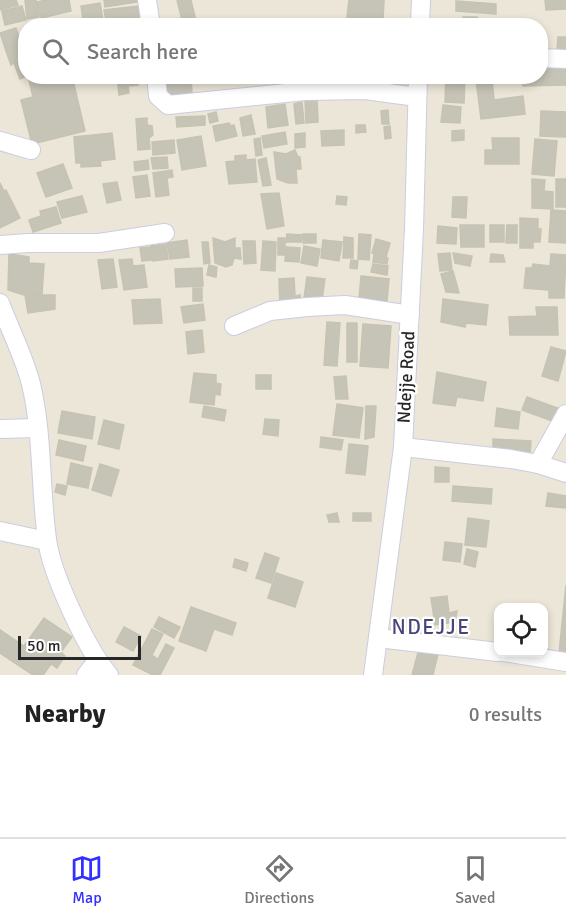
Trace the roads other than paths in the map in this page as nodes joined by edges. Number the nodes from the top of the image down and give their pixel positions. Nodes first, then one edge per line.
1 (147, 0) edge
2 (421, 0) edge
3 (150, 18) edge
4 (420, 18) edge
5 (548, 58) edge
6 (566, 59) edge
7 (157, 84) edge
8 (418, 84) edge
9 (417, 97) junction
10 (0, 141) edge
11 (31, 150) dead end
12 (165, 233) dead end
13 (0, 245) edge
14 (0, 303) edge
15 (410, 315) junction
16 (4, 325) edge
17 (234, 326) dead end
18 (566, 414) edge
19 (37, 428) junction
20 (0, 429) edge
21 (402, 447) junction
22 (538, 464) junction
23 (566, 473) edge
24 (0, 531) edge
25 (47, 541) junction
26 (378, 638) junction
27 (494, 652) edge
28 (535, 657) edge
29 (566, 662) edge
30 (97, 670) edge
31 (373, 675) edge

1 - 3 street
2 - 4 street
5 - 6 street
7 - 9 street
8 - 9 street, Ndejje Road
9 - 15 street, Ndejje Road
10 - 11 street
12 - 13 street
14 - 16 street
15 - 17 street
15 - 21 street, Ndejje Road
16 - 19 street
18 - 22 street
19 - 20 street
19 - 25 street
21 - 22 street
21 - 26 street, Ndejje Road
22 - 23 street
24 - 25 street
25 - 30 street
26 - 27 street
26 - 31 street, Ndejje Road
28 - 29 street

